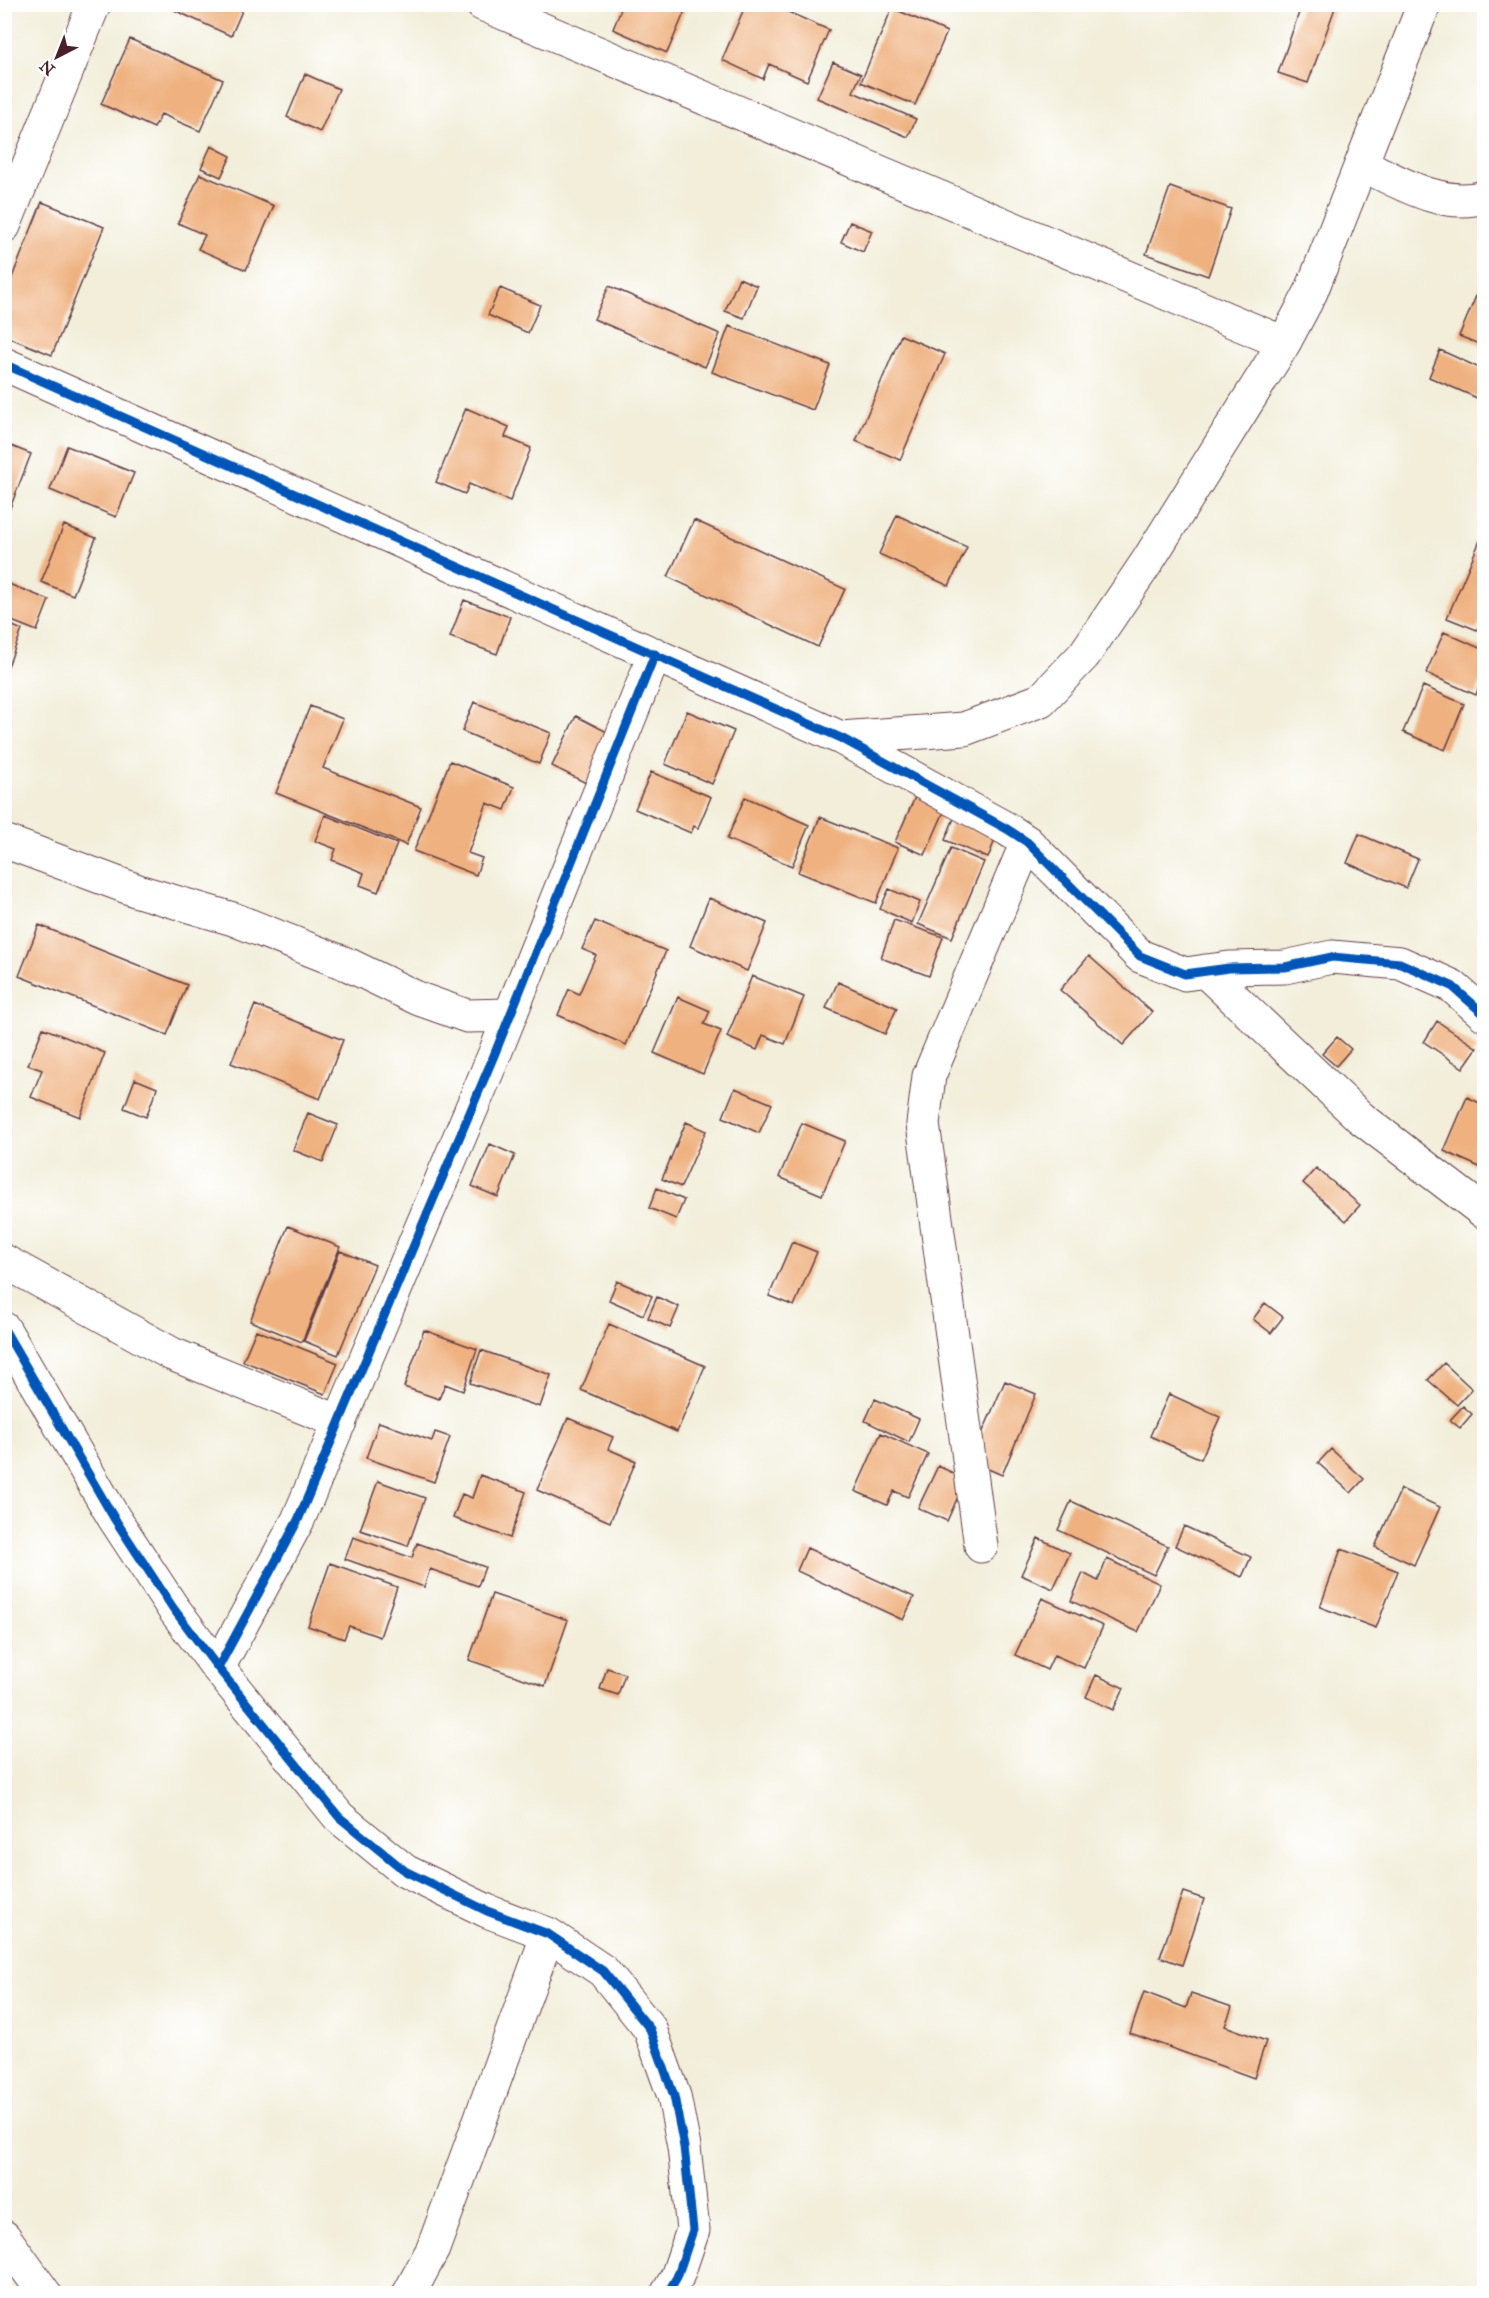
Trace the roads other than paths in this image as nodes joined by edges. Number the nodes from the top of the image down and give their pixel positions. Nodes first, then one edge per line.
1 (94, 4) edge
2 (482, 4) edge
3 (1424, 4) edge
4 (1363, 165) junction
5 (1485, 197) edge
6 (4, 226) edge
7 (1284, 343) junction
8 (4, 364) edge
9 (655, 654) junction
10 (841, 738) junction
11 (4, 841) edge
12 (1027, 842) junction
13 (1205, 971) junction
14 (1485, 1014) edge
15 (509, 1015) junction
16 (1485, 1212) edge
17 (4, 1261) edge
18 (4, 1329) edge
19 (340, 1422) junction
20 (981, 1546) dead end
21 (218, 1668) junction
22 (548, 1934) junction
23 (4, 2237) edge
24 (45, 2294) edge
25 (409, 2294) edge
26 (667, 2294) edge

1 - 6 street
2 - 7 street
3 - 4 street
4 - 5 street
4 - 7 street
7 - 10 street
8 - 9 street
9 - 10 street
9 - 15 street
10 - 12 street
11 - 15 street
12 - 13 street
12 - 20 street
13 - 14 street
13 - 16 street
15 - 19 street
17 - 19 street
18 - 21 street
19 - 21 street
21 - 22 street
22 - 25 street
22 - 26 street
23 - 24 street

